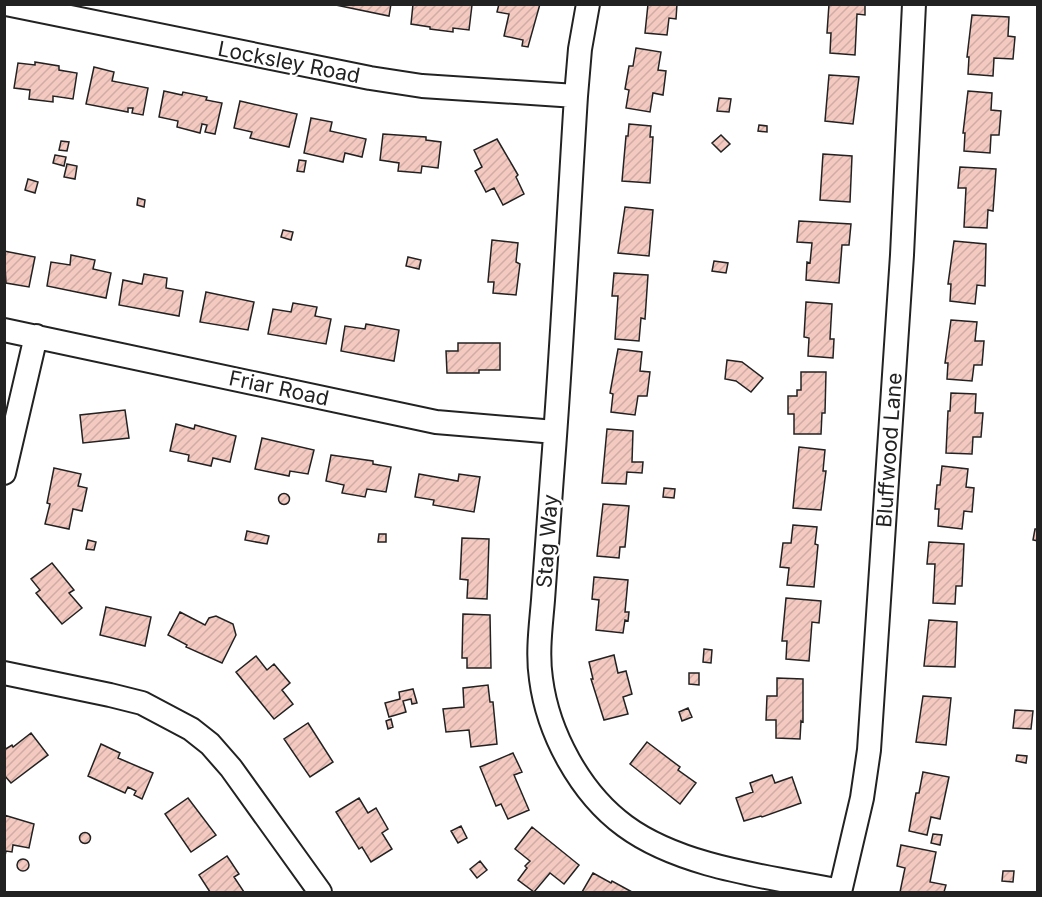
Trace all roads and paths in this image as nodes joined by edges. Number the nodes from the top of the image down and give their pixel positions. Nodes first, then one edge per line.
1 (6, 4) edge
2 (588, 4) edge
3 (914, 4) edge
4 (576, 96) junction
5 (4, 330) edge
6 (36, 336) junction
7 (555, 432) junction
8 (4, 473) edge
9 (4, 673) edge
10 (320, 892) edge
11 (840, 892) edge

1 - 4 street, Locksley Road
2 - 4 street, Stag Way
3 - 11 street, Bluffwood Lane
4 - 7 street, Stag Way
5 - 6 street, Friar Road
6 - 7 street, Friar Road
6 - 8 street
7 - 11 street, Stag Way
9 - 10 street

